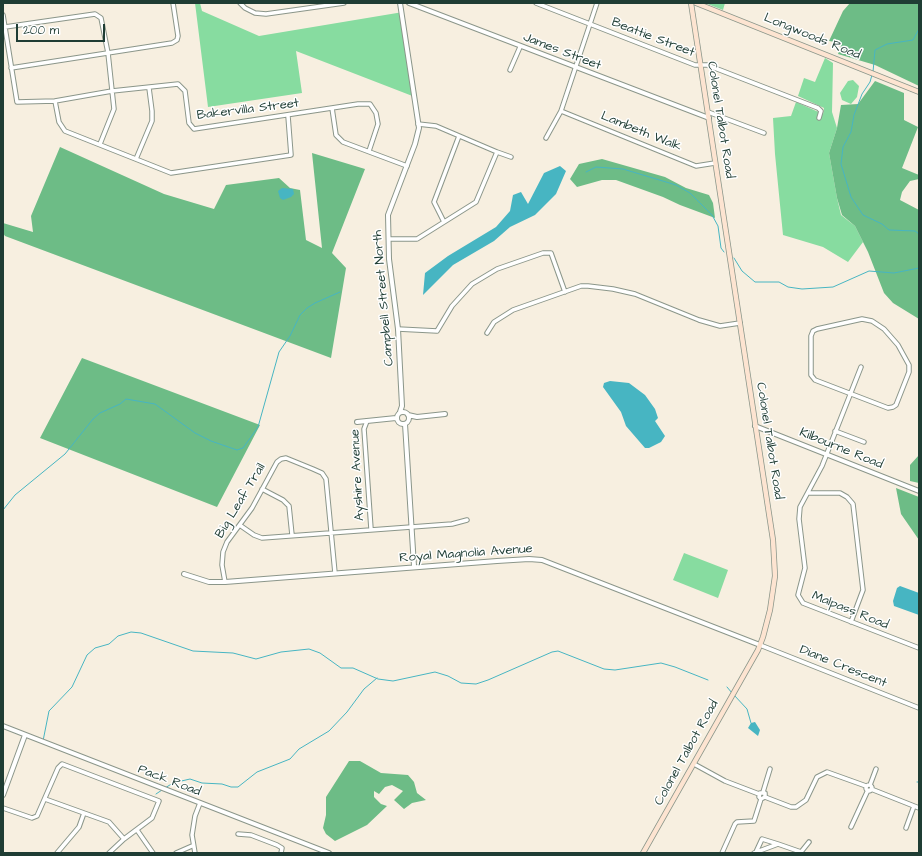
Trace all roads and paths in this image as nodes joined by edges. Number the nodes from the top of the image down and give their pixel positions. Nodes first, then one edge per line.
1 (173, 3) edge
2 (240, 3) edge
3 (344, 3) edge
4 (400, 3) edge
5 (410, 3) edge
6 (536, 3) edge
7 (597, 3) edge
8 (691, 3) edge
9 (696, 3) edge
10 (3, 15) edge
11 (590, 24) junction
12 (5, 27) junction
13 (520, 46) junction
14 (108, 53) junction
15 (700, 65) junction
16 (574, 67) junction
17 (11, 68) junction
18 (510, 70) dead end
19 (149, 88) junction
20 (112, 91) junction
21 (919, 92) edge
22 (56, 101) junction
23 (332, 108) junction
24 (560, 111) junction
25 (708, 112) junction
26 (288, 116) junction
27 (709, 118) junction
28 (819, 118) dead end
29 (418, 124) junction
30 (764, 133) dead end
31 (459, 136) junction
32 (546, 138) dead end
33 (100, 144) junction
34 (369, 151) junction
35 (498, 152) junction
36 (511, 157) dead end
37 (136, 159) junction
38 (715, 163) junction
39 (407, 166) junction
40 (444, 222) junction
41 (389, 239) junction
42 (565, 292) junction
43 (740, 323) junction
44 (398, 329) junction
45 (487, 333) dead end
46 (861, 367) dead end
47 (850, 394) junction
48 (402, 406) junction
49 (400, 412) junction
50 (407, 414) junction
51 (446, 414) dead end
52 (417, 417) junction
53 (359, 421) joint
54 (367, 421) junction
55 (400, 421) junction
56 (755, 426) junction
57 (364, 427) junction
58 (835, 431) junction
59 (864, 442) dead end
60 (826, 453) junction
61 (262, 489) junction
62 (919, 491) edge
63 (808, 493) junction
64 (467, 520) dead end
65 (241, 526) junction
66 (411, 526) junction
67 (371, 529) junction
68 (331, 532) junction
69 (292, 535) junction
70 (414, 566) junction
71 (335, 573) junction
72 (184, 574) dead end
73 (225, 582) junction
74 (851, 622) junction
75 (760, 645) junction
76 (919, 648) edge
77 (919, 708) edge
78 (3, 726) edge
79 (25, 735) junction
80 (694, 764) junction
81 (770, 769) dead end
82 (876, 769) dead end
83 (869, 788) junction
84 (764, 792) junction
85 (759, 794) junction
86 (3, 795) edge
87 (763, 798) junction
88 (45, 799) junction
89 (200, 803) junction
90 (914, 806) junction
91 (3, 808) edge
92 (919, 808) edge
93 (84, 813) junction
94 (851, 827) dead end
95 (906, 828) dead end
96 (137, 830) junction
97 (238, 834) dead end
98 (124, 839) junction
99 (809, 842) dead end
100 (778, 844) junction
101 (192, 846) junction
102 (57, 853) edge
103 (110, 853) edge
104 (153, 853) edge
105 (176, 853) edge
106 (195, 853) edge
107 (281, 853) edge
108 (329, 853) edge
109 (643, 853) edge
110 (722, 853) edge
111 (755, 853) edge

1 - 14 street
2 - 3 street
4 - 29 street, Campbell Street North
5 - 13 street, James Street
6 - 11 street, Beattie Street
7 - 11 street
8 - 15 main road, Colonel Talbot Road
9 - 21 main road, Longwoods Road
10 - 12 street
11 - 15 street, Beattie Street
11 - 16 street
12 - 14 street
12 - 17 street
13 - 16 street, James Street
13 - 18 street
14 - 17 street
14 - 20 street
15 - 25 main road, Colonel Talbot Road
15 - 28 street, Beattie Street
16 - 24 street
16 - 27 street, James Street
17 - 22 street, Bakervilla Street
19 - 20 street, Bakervilla Street
19 - 26 street, Bakervilla Street
19 - 37 street
20 - 22 street, Bakervilla Street
20 - 33 street
22 - 33 street
23 - 26 street, Bakervilla Street
23 - 34 street
23 - 34 street, Bakervilla Street
24 - 32 street
24 - 38 street, Lambeth Walk
25 - 27 main road, Colonel Talbot Road
25 - 30 street
26 - 37 street
27 - 38 main road, Colonel Talbot Road
29 - 31 street
29 - 39 street, Campbell Street North
31 - 35 street
31 - 40 street
33 - 37 street
34 - 39 street
35 - 36 street
35 - 40 street
38 - 43 main road, Colonel Talbot Road
39 - 41 street, Campbell Street North
40 - 41 street
41 - 44 street, Campbell Street North
42 - 43 street
42 - 44 street
42 - 45 street
43 - 56 main road, Colonel Talbot Road
44 - 48 street, Campbell Street North
46 - 47 street, Malpass Road
47 - 47 street
47 - 58 street, Malpass Road
48 - 49 street, Campbell Street North
48 - 50 street, Campbell Street North
49 - 50 street
49 - 55 street, Campbell Street North
50 - 52 street
50 - 55 street, Campbell Street North
51 - 52 street
52 - 55 street, Ayshire Avenue
53 - 54 street, Ayshire Avenue
53 - 57 street
54 - 55 street, Ayshire Avenue
54 - 57 street, Ayshire Avenue
55 - 66 street
56 - 60 street, Kilbourne Road
56 - 75 main road, Colonel Talbot Road
57 - 67 street, Ayshire Avenue
58 - 59 street
58 - 60 street, Malpass Road
60 - 62 street, Kilbourne Road
60 - 63 street, Malpass Road
61 - 65 street, Big Leaf Trail
61 - 68 street, Big Leaf Trail
61 - 69 street
63 - 74 street, Malpass Road
63 - 74 street
64 - 66 street
65 - 69 street
65 - 73 street, Big Leaf Trail
66 - 67 street
66 - 70 street
67 - 68 street
68 - 69 street
68 - 71 street, Big Leaf Trail
70 - 71 street, Royal Magnolia Avenue
70 - 75 street, Royal Magnolia Avenue
71 - 73 street, Royal Magnolia Avenue
72 - 73 street, Royal Magnolia Avenue
74 - 76 street, Malpass Road
75 - 77 street, Diane Crescent
75 - 80 main road, Colonel Talbot Road
78 - 79 street, Pack Road
79 - 86 street
79 - 89 street, Pack Road
80 - 85 street
80 - 109 main road, Colonel Talbot Road
81 - 84 street
82 - 83 street
83 - 87 street
83 - 90 street
83 - 94 street
84 - 85 street
84 - 87 street
85 - 87 street
87 - 110 street
88 - 91 street
88 - 93 street
88 - 96 street
89 - 101 street
89 - 108 street, Pack Road
90 - 92 street
90 - 95 street
93 - 98 street
93 - 102 street
96 - 98 street
96 - 104 street
97 - 107 street
98 - 103 street
99 - 100 street
100 - 111 street
100 - 111 street
101 - 105 street
101 - 106 street

